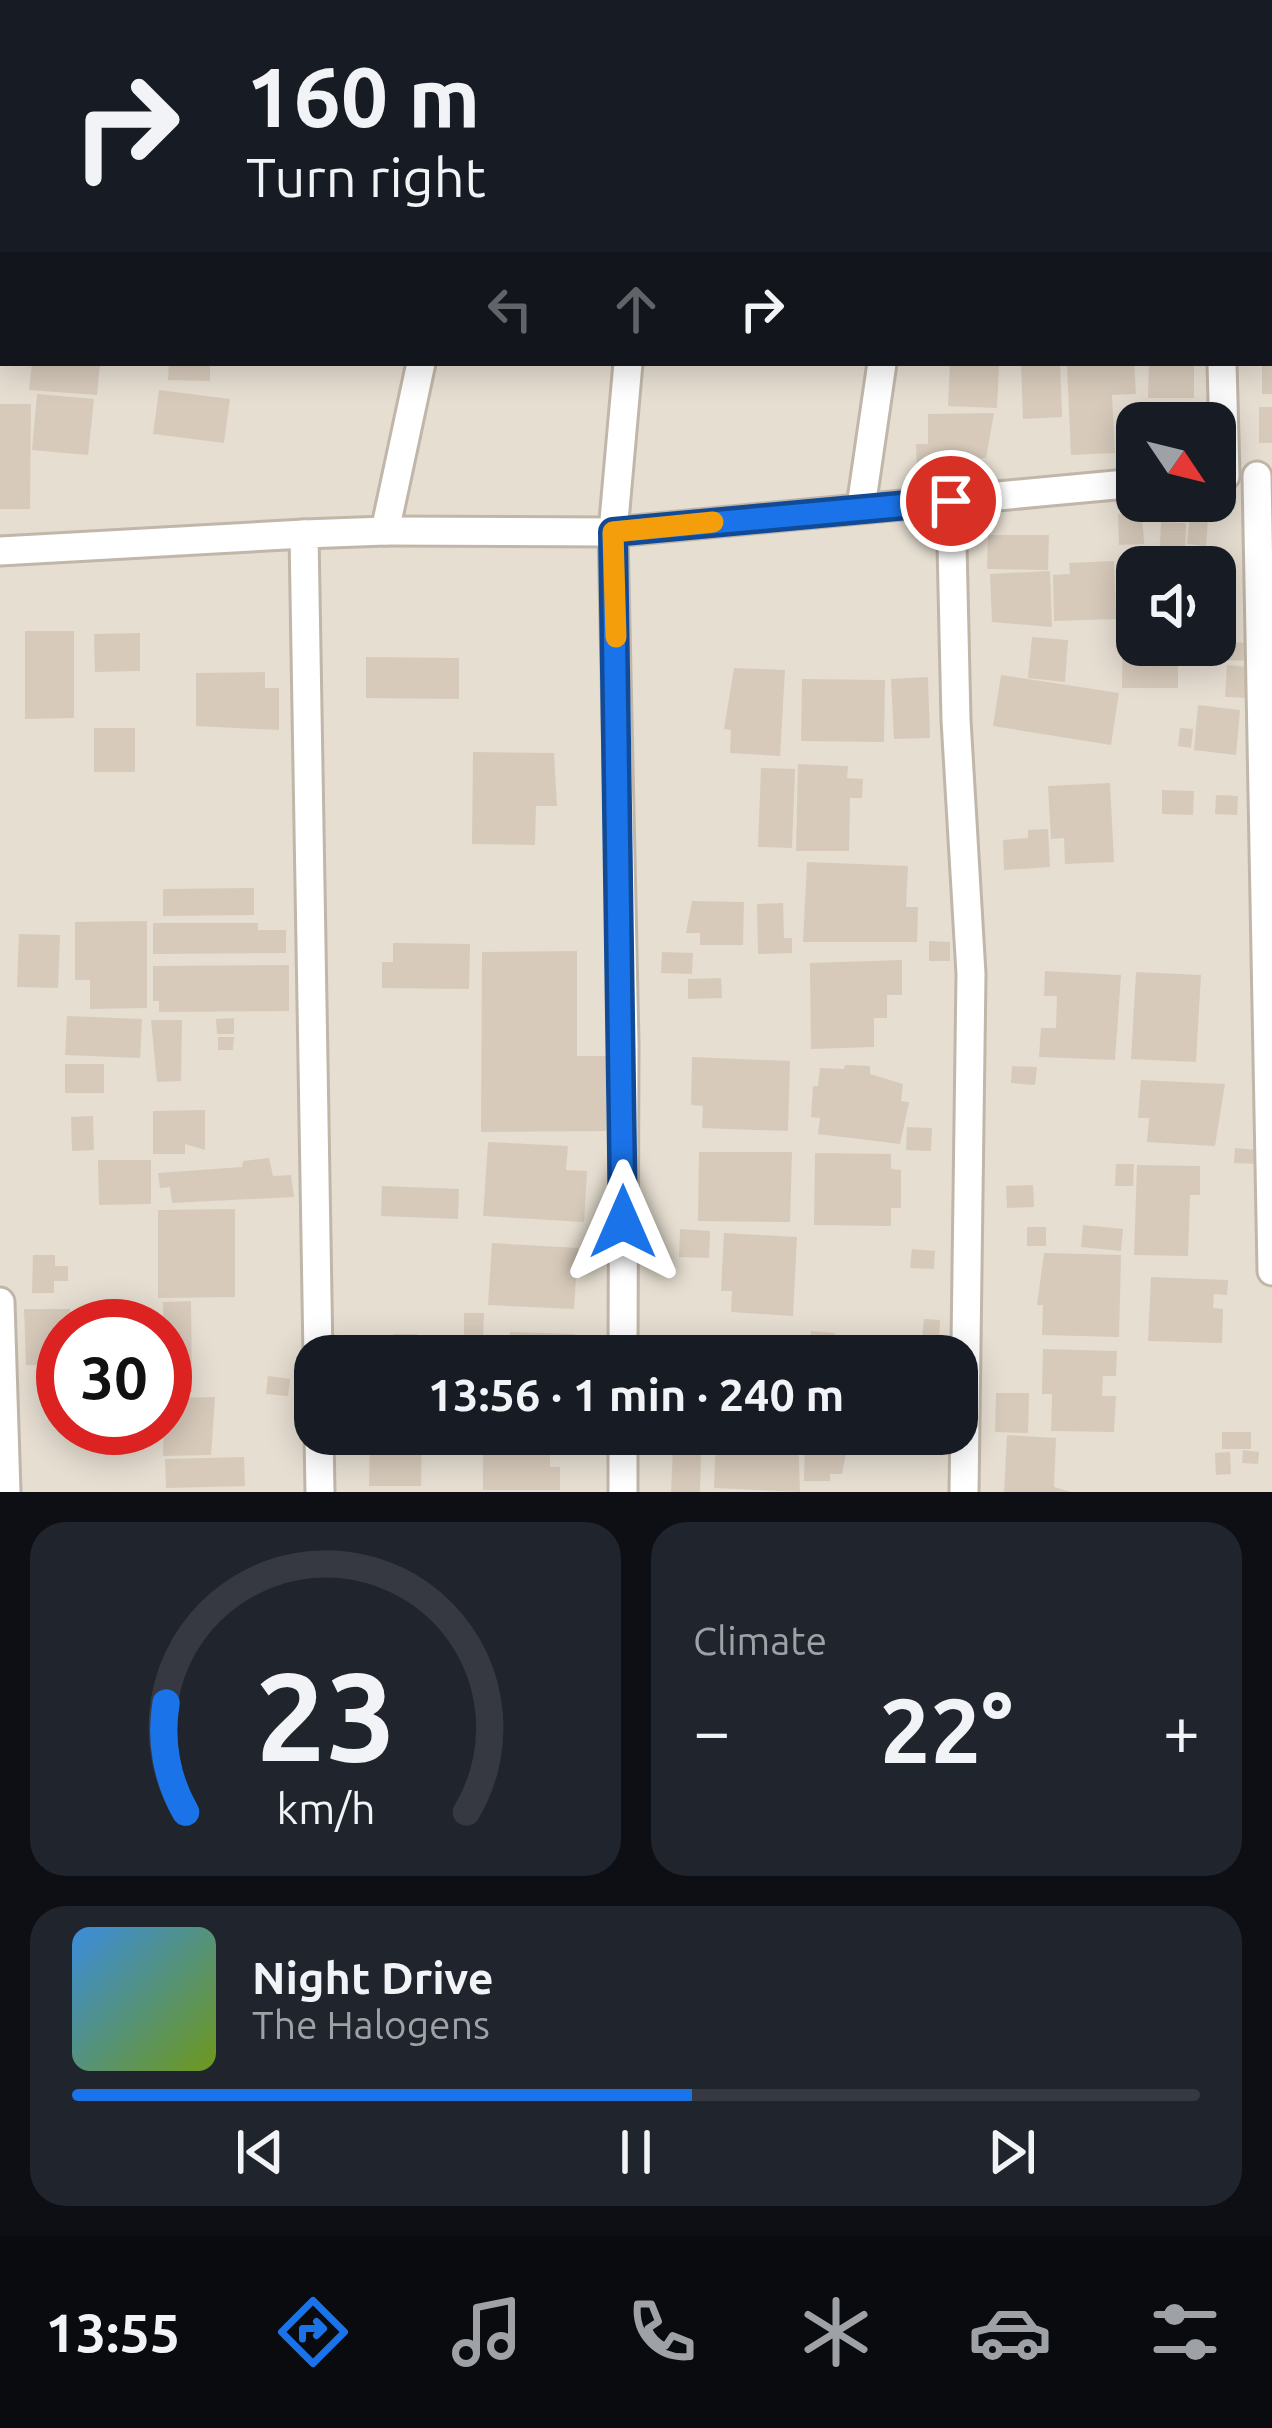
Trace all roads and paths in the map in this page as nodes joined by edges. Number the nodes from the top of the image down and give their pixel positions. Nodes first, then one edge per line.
1 (420, 366) edge
2 (628, 366) edge
3 (882, 366) edge
4 (1222, 366) edge
5 (1221, 402) edge
6 (1264, 475) edge
7 (1116, 485) edge
8 (951, 501) junction
9 (861, 507) junction
10 (385, 531) junction
11 (613, 532) junction
12 (304, 534) junction
13 (0, 550) edge
14 (1272, 1270) edge
15 (0, 1303) edge
16 (318, 1335) edge
17 (623, 1335) edge
18 (319, 1455) edge
19 (623, 1455) edge
20 (6, 1492) edge
21 (320, 1492) edge
22 (623, 1492) edge
23 (964, 1492) edge

1 - 10 street
2 - 11 street
3 - 9 street
4 - 5 street
6 - 14 street
7 - 8 street
8 - 9 street
8 - 23 street
9 - 11 street
10 - 11 street
10 - 12 street
11 - 17 street
12 - 13 street
12 - 16 street
15 - 20 street
18 - 21 street
19 - 22 street

